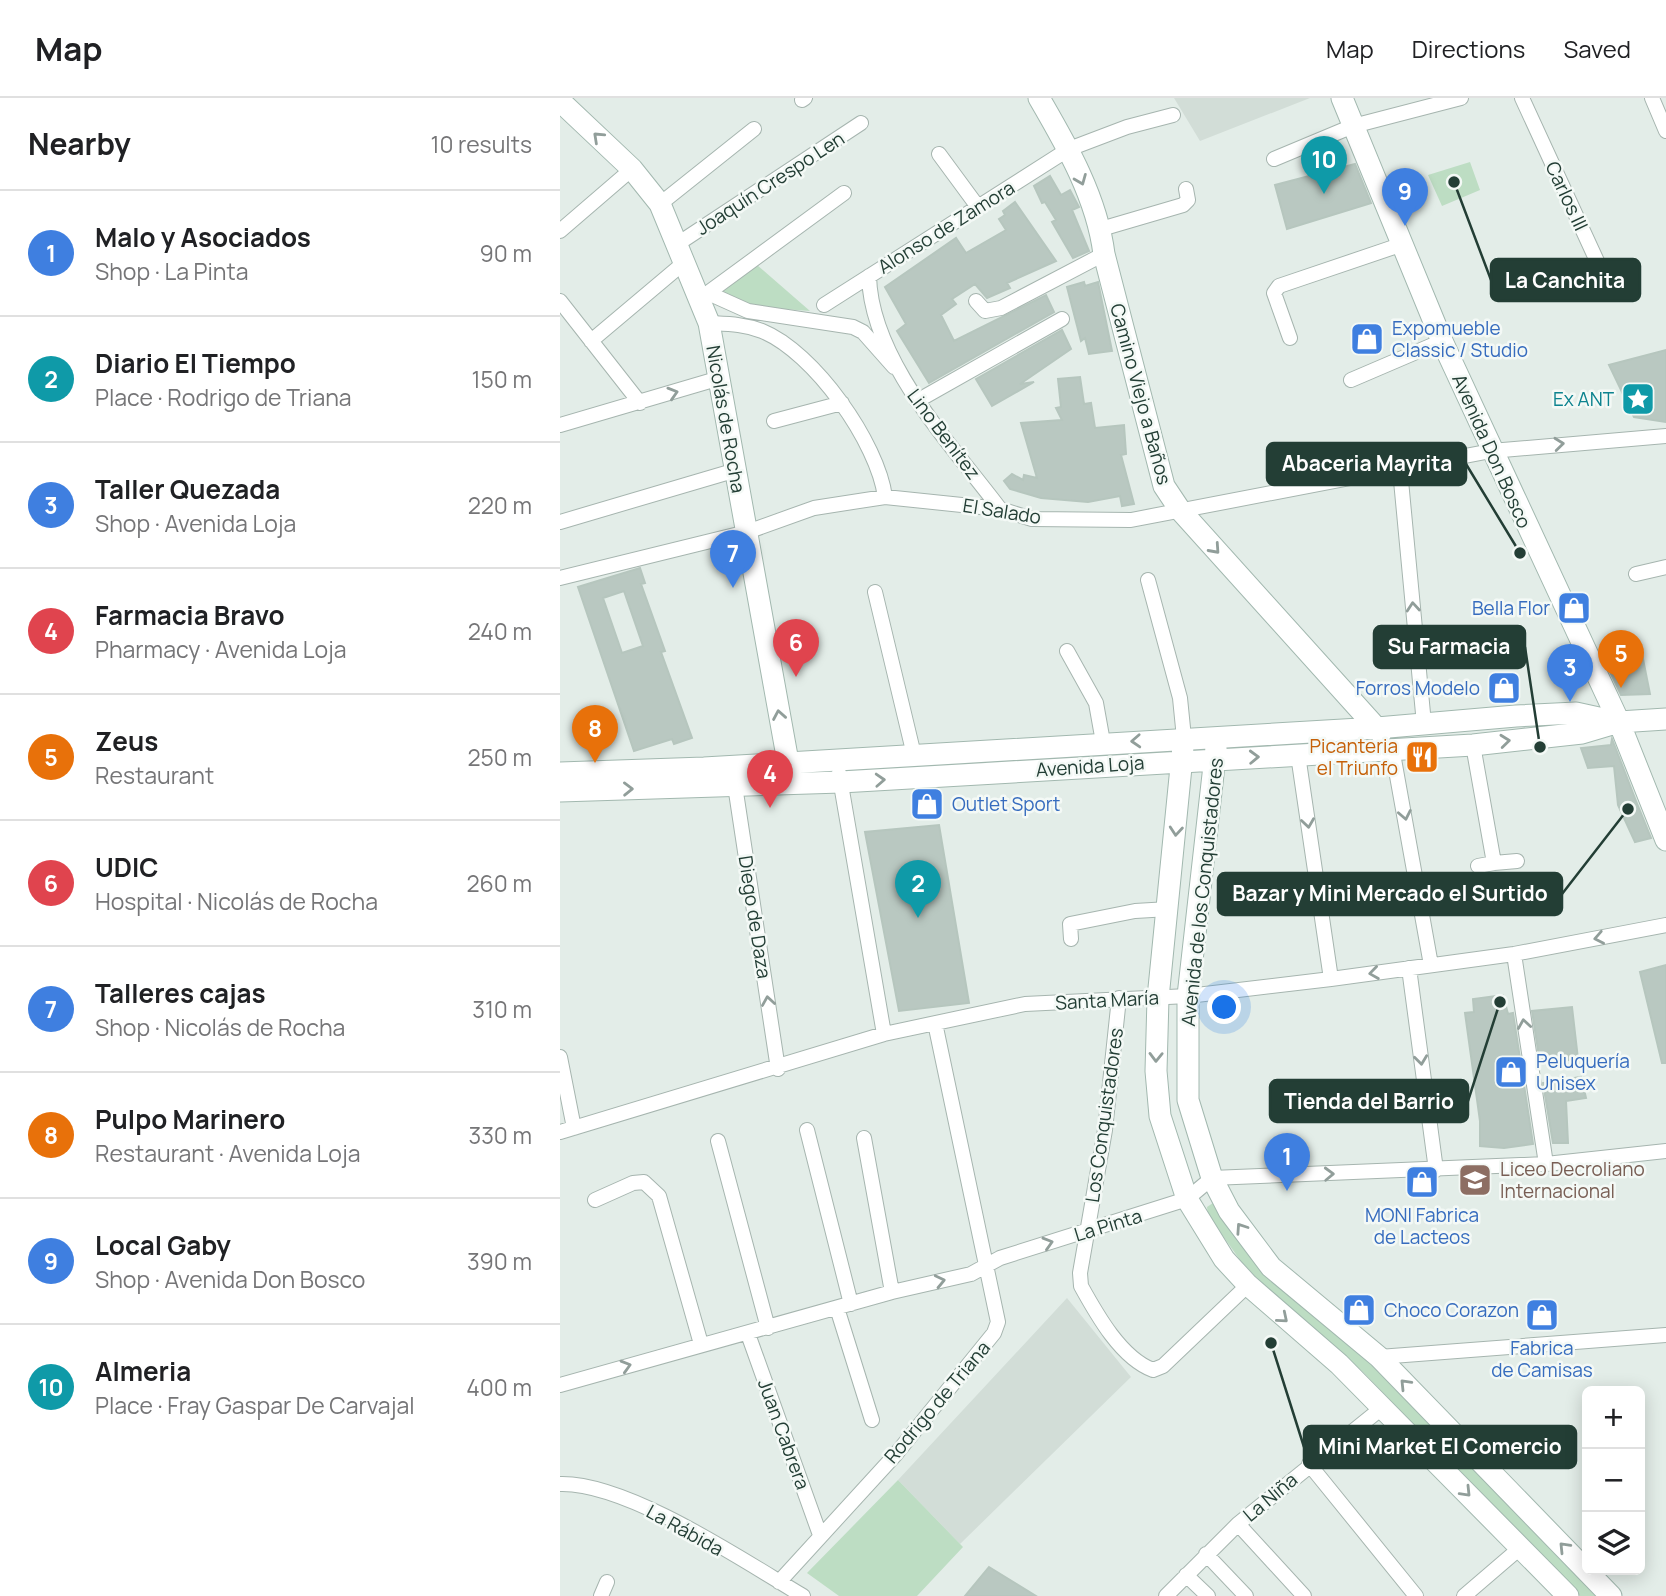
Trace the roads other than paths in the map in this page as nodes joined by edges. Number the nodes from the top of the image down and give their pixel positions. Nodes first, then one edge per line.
1 (1039, 98) edge
2 (1342, 98) edge
3 (1461, 98) edge
4 (1522, 98) edge
5 (1652, 98) edge
6 (560, 101) edge
7 (1173, 116) dead end
8 (861, 123) dead end
9 (1353, 126) junction
10 (754, 129) dead end
11 (1666, 131) edge
12 (1069, 149) junction
13 (939, 153) dead end
14 (1274, 159) dead end
15 (632, 169) junction
16 (1186, 188) dead end
17 (845, 193) dead end
18 (660, 204) junction
19 (978, 207) junction
20 (1101, 229) junction
21 (560, 231) edge
22 (1403, 244) junction
23 (682, 252) junction
24 (1104, 254) junction
25 (869, 276) junction
26 (1624, 279) dead end
27 (704, 296) junction
28 (560, 301) edge
29 (976, 301) dead end
30 (824, 305) dead end
31 (1062, 319) dead end
32 (709, 323) junction
33 (1290, 338) dead end
34 (591, 341) junction
35 (1443, 341) junction
36 (903, 376) junction
37 (720, 378) junction
38 (1351, 380) dead end
39 (917, 401) junction
40 (640, 402) junction
41 (842, 403) junction
42 (775, 421) dead end
43 (560, 425) edge
44 (1666, 436) edge
45 (1491, 451) junction
46 (1400, 470) junction
47 (733, 471) junction
48 (885, 497) junction
49 (1000, 509) junction
50 (1180, 510) junction
51 (560, 522) edge
52 (747, 533) junction
53 (1666, 567) edge
54 (1636, 574) dead end
55 (560, 578) edge
56 (1148, 580) dead end
57 (875, 592) dead end
58 (1067, 651) dead end
59 (1666, 719) edge
60 (1619, 722) junction
61 (1424, 724) junction
62 (1377, 728) junction
63 (1218, 736) junction
64 (1184, 738) junction
65 (1103, 743) junction
66 (1473, 745) junction
67 (1392, 748) junction
68 (914, 755) junction
69 (1298, 755) junction
70 (837, 759) junction
71 (1215, 759) junction
72 (1182, 760) junction
73 (790, 772) junction
74 (560, 773) edge
75 (734, 775) junction
76 (841, 782) junction
77 (560, 791) edge
78 (1666, 840) edge
79 (1517, 861) dead end
80 (1494, 863) junction
81 (1478, 866) dead end
82 (1169, 909) junction
83 (1666, 925) edge
84 (1071, 939) dead end
85 (1514, 954) junction
86 (1432, 965) junction
87 (1409, 968) junction
88 (1331, 979) junction
89 (1188, 996) junction
90 (1119, 998) junction
91 (1158, 998) junction
92 (935, 1023) junction
93 (884, 1034) junction
94 (560, 1057) edge
95 (778, 1069) junction
96 (567, 1130) edge
97 (807, 1130) dead end
98 (864, 1138) dead end
99 (718, 1141) dead end
100 (1666, 1150) edge
101 (1546, 1164) junction
102 (1436, 1170) junction
103 (1212, 1178) junction
104 (1187, 1199) junction
105 (595, 1200) dead end
106 (1087, 1232) junction
107 (985, 1268) junction
108 (1248, 1286) junction
109 (892, 1292) junction
110 (851, 1304) junction
111 (836, 1308) junction
112 (768, 1328) junction
113 (748, 1334) junction
114 (1666, 1335) edge
115 (701, 1343) junction
116 (1379, 1357) junction
117 (560, 1385) edge
118 (1382, 1407) junction
119 (872, 1420) dead end
120 (1309, 1464) junction
121 (560, 1484) edge
122 (1238, 1524) junction
123 (820, 1535) junction
124 (1520, 1548) junction
125 (1206, 1554) junction
126 (1186, 1575) junction
127 (779, 1582) junction
128 (803, 1596) edge
129 (1166, 1596) edge
130 (1208, 1596) edge
131 (1246, 1596) edge
132 (1304, 1596) edge
133 (1416, 1596) edge
134 (1464, 1596) edge
135 (1568, 1596) edge
136 (1611, 1596) edge

1 - 12 main road, Camino Viejo a Baños
2 - 9 main road, Avenida Don Bosco
3 - 9 street
4 - 26 street, Carlos III
5 - 11 street
15 -> 6 main road, Nicolás de Rocha
7 - 12 street, Alonso de Zamora
8 - 23 street, Joaquín Crespo Len
9 - 14 street
9 - 22 main road, Avenida Don Bosco
10 - 18 street
12 - 19 street, Alonso de Zamora
12 -> 20 main road, Camino Viejo a Baños
13 - 19 street
15 - 18 main road, Nicolás de Rocha
15 - 21 street
16 - 20 street
17 - 27 street
18 - 23 main road, Nicolás de Rocha
19 - 25 street, Alonso de Zamora
20 - 24 main road, Camino Viejo a Baños
22 - 33 street
22 - 35 main road, Avenida Don Bosco
23 - 27 main road, Nicolás de Rocha
23 - 34 street, Joaquín Crespo Len
24 - 29 street
24 - 50 main road, Camino Viejo a Baños
25 - 30 street, Alonso de Zamora
25 - 36 street, Lino Benítez
27 - 32 main road, Nicolás de Rocha
27 - 36 street
28 - 34 street
31 - 39 street
32 - 37 main road, Nicolás de Rocha
32 - 41 street
34 - 40 street
35 - 38 street
35 - 45 main road, Avenida Don Bosco
36 - 39 street, Lino Benítez
40 -> 37 street
37 - 47 main road, Nicolás de Rocha
39 - 49 street, Lino Benítez
40 - 43 street
41 - 42 street
41 - 48 street
45 -> 44 street, El Salado
45 - 46 street, El Salado
45 - 60 main road, Avenida Don Bosco
46 - 50 street, El Salado
61 -> 46 street
47 - 51 street
47 - 52 main road, Nicolás de Rocha
48 - 49 street, El Salado
48 - 52 street, El Salado
49 - 50 street, El Salado
50 -> 62 main road, Camino Viejo a Baños
52 - 55 street, El Salado
73 -> 52 main road, Nicolás de Rocha
53 - 54 street
56 - 64 street
57 - 68 street
58 - 65 street
59 - 60 main road, Avenida Loja
60 - 61 main road, Avenida Loja
66 -> 60 main road, Avenida Loja
60 - 78 main road, Avenida Don Bosco
61 - 62 main road, Avenida Loja
62 - 63 main road, Avenida Loja
62 - 67 main road, Camino Viejo a Baños
63 - 64 main road, Avenida Loja
63 - 71 main road, Avenida de los Conquistadores
64 -> 65 main road, Avenida Loja
64 - 72 main road, Avenida de los Conquistadores
65 - 68 main road, Avenida Loja
66 - 67 main road, Avenida Loja
66 - 80 street
67 - 69 main road, Avenida Loja
67 -> 86 street
68 - 70 main road, Avenida Loja
71 -> 69 main road, Avenida Loja
69 -> 88 street
70 - 73 main road, Avenida Loja
70 - 76 street
71 - 72 main road, Avenida Loja
71 - 89 main road, Avenida de los Conquistadores
76 -> 72 main road, Avenida Loja
72 -> 82 main road, Avenida de los Conquistadores
73 - 75 main road, Avenida Loja
73 - 76 main road, Avenida Loja
74 - 75 main road, Avenida Loja
77 -> 75 main road, Avenida Loja
95 -> 75 street, Diego de Daza
76 - 93 street
79 - 80 street
80 - 81 street
82 - 84 street
82 - 91 main road, Avenida de los Conquistadores
83 -> 85 street, Santa María
85 - 86 street, Santa María
101 -> 85 street
86 - 87 street, Santa María
87 -> 88 street, Santa María
87 -> 102 street
88 - 89 street, Santa María
89 - 91 street, Santa María
89 - 103 main road, Avenida de los Conquistadores
90 - 91 street, Santa María
90 - 92 street, Santa María
90 - 106 street, Los Conquistadores
91 -> 104 main road, Avenida de los Conquistadores
92 - 93 street, Santa María
92 - 107 street, Rodrigo de Triana
93 - 95 street, Santa María
94 - 96 street
95 - 96 street, Santa María
97 - 110 street
98 - 109 street
99 - 112 street
100 - 101 street
101 - 102 street
103 -> 102 street
103 - 104 street, La Pinta
116 -> 103 main road, Avenida de los Conquistadores
104 - 106 street, La Pinta
104 - 108 main road, Avenida de los Conquistadores
105 - 115 street
107 -> 106 street, La Pinta
106 - 108 street, Los Conquistadores
109 -> 107 street, La Pinta
107 - 123 street, Rodrigo de Triana
108 -> 118 main road, Avenida de los Conquistadores
109 - 110 street, La Pinta
110 - 111 street, La Pinta
111 - 112 street, La Pinta
111 - 119 street
112 - 113 street, La Pinta
113 - 115 street, La Pinta
113 - 123 street, Juan Cabrera
114 - 116 street
117 -> 115 street, La Pinta
136 -> 116 main road, Avenida de los Conquistadores
118 - 120 street, La Niña
118 -> 124 main road, Avenida de los Conquistadores
120 - 122 street, La Niña
120 - 133 street
121 - 127 street, La Rábida
122 - 125 street, La Niña
122 - 132 street
123 - 127 street, Rodrigo de Triana
124 - 134 street
124 - 135 main road, Avenida de los Conquistadores
125 - 126 street, La Niña
125 - 131 street
126 - 129 street, La Niña
126 - 130 street
127 - 128 street, La Rábida

